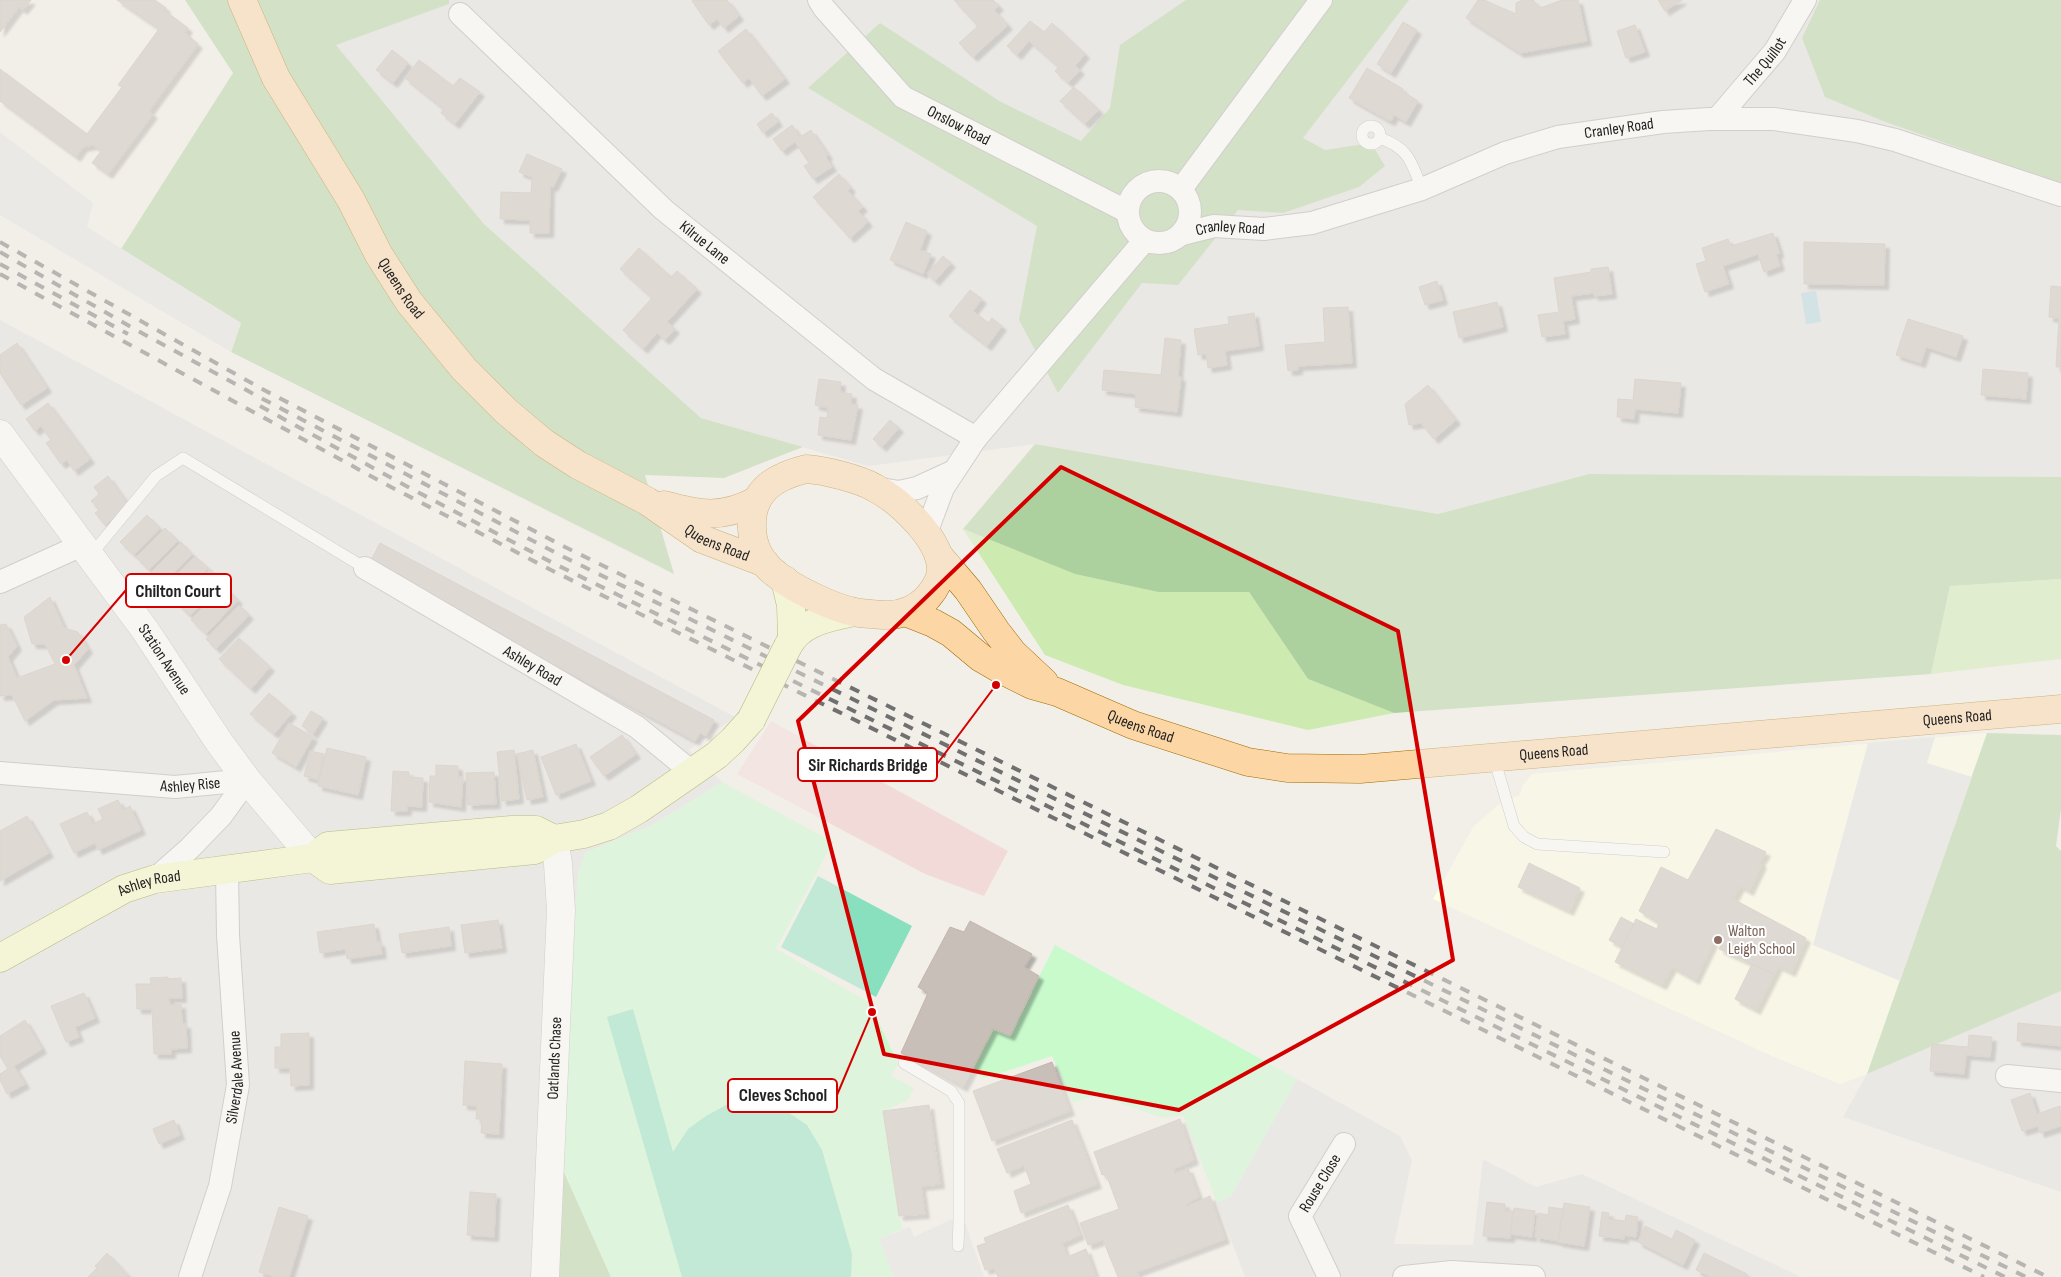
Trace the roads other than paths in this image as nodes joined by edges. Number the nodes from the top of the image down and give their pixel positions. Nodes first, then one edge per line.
1 (242, 0) edge
2 (819, 0) edge
3 (1321, 0) edge
4 (1805, 0) edge
5 (460, 14) dead end
6 (1718, 119) junction
7 (1380, 138) dead end
8 (1181, 189) junction
9 (1422, 189) junction
10 (2061, 195) edge
11 (1128, 212) junction
12 (1182, 234) junction
13 (1145, 240) junction
14 (0, 434) edge
15 (976, 438) junction
16 (952, 472) junction
17 (875, 488) junction
18 (648, 501) junction
19 (756, 501) junction
20 (926, 532) junction
21 (86, 550) junction
22 (939, 556) junction
23 (365, 568) joint
24 (775, 572) junction
25 (0, 582) edge
26 (854, 612) junction
27 (905, 612) junction
28 (790, 642) junction
29 (1057, 692) junction
30 (2061, 709) edge
31 (1493, 757) junction
32 (0, 773) edge
33 (693, 773) junction
34 (247, 780) junction
35 (554, 839) junction
36 (1664, 852) dead end
37 (313, 858) junction
38 (227, 871) junction
39 (155, 879) junction
40 (0, 958) edge
41 (904, 1063) dead end
42 (2007, 1076) dead end
43 (2061, 1081) edge
44 (1344, 1144) dead end
45 (958, 1246) dead end
46 (1414, 1276) edge
47 (190, 1277) edge
48 (545, 1277) edge
49 (1329, 1277) edge
50 (1534, 1277) edge

1 - 18 main road, Queens Road
2 - 11 street, Onslow Road
3 - 8 street
4 - 6 street, The Quillot
5 - 15 street, Kilrue Lane
6 - 9 street, Cranley Road
6 - 10 street, Cranley Road
7 - 9 lane
8 - 11 street
8 - 12 street
9 - 12 street, Cranley Road
11 - 13 street
12 - 13 street
13 - 15 street
14 - 21 street, Station Avenue
15 - 16 street
16 - 17 street
16 - 20 street
17 - 19 main road
17 - 20 main road
18 - 19 main road, Queens Road
18 - 24 main road, Queens Road
19 - 24 main road
20 - 22 main road
21 - 23 lane
21 - 25 street
21 - 34 street, Station Avenue
22 - 27 main road
22 - 29 main road, Queens Road
23 - 33 street, Ashley Road
24 - 26 main road
24 - 28 main road
26 - 27 main road
26 - 28 main road
27 - 29 main road, Queens Road
28 - 33 main road, bridge
29 - 31 main road, Queens Road
30 - 31 main road, Queens Road
31 - 36 lane
32 - 34 street, Ashley Rise
33 - 35 main road
34 - 37 street, Station Avenue
34 - 39 street, Ashley Rise
35 - 37 main road
35 - 48 street, Oatlands Chase
37 - 38 main road, Ashley Road
38 - 39 main road, Ashley Road
38 - 47 street, Silverdale Avenue
39 - 40 main road, Ashley Road
41 - 45 lane
42 - 43 street
44 - 49 street, Rouse Close
46 - 50 street

